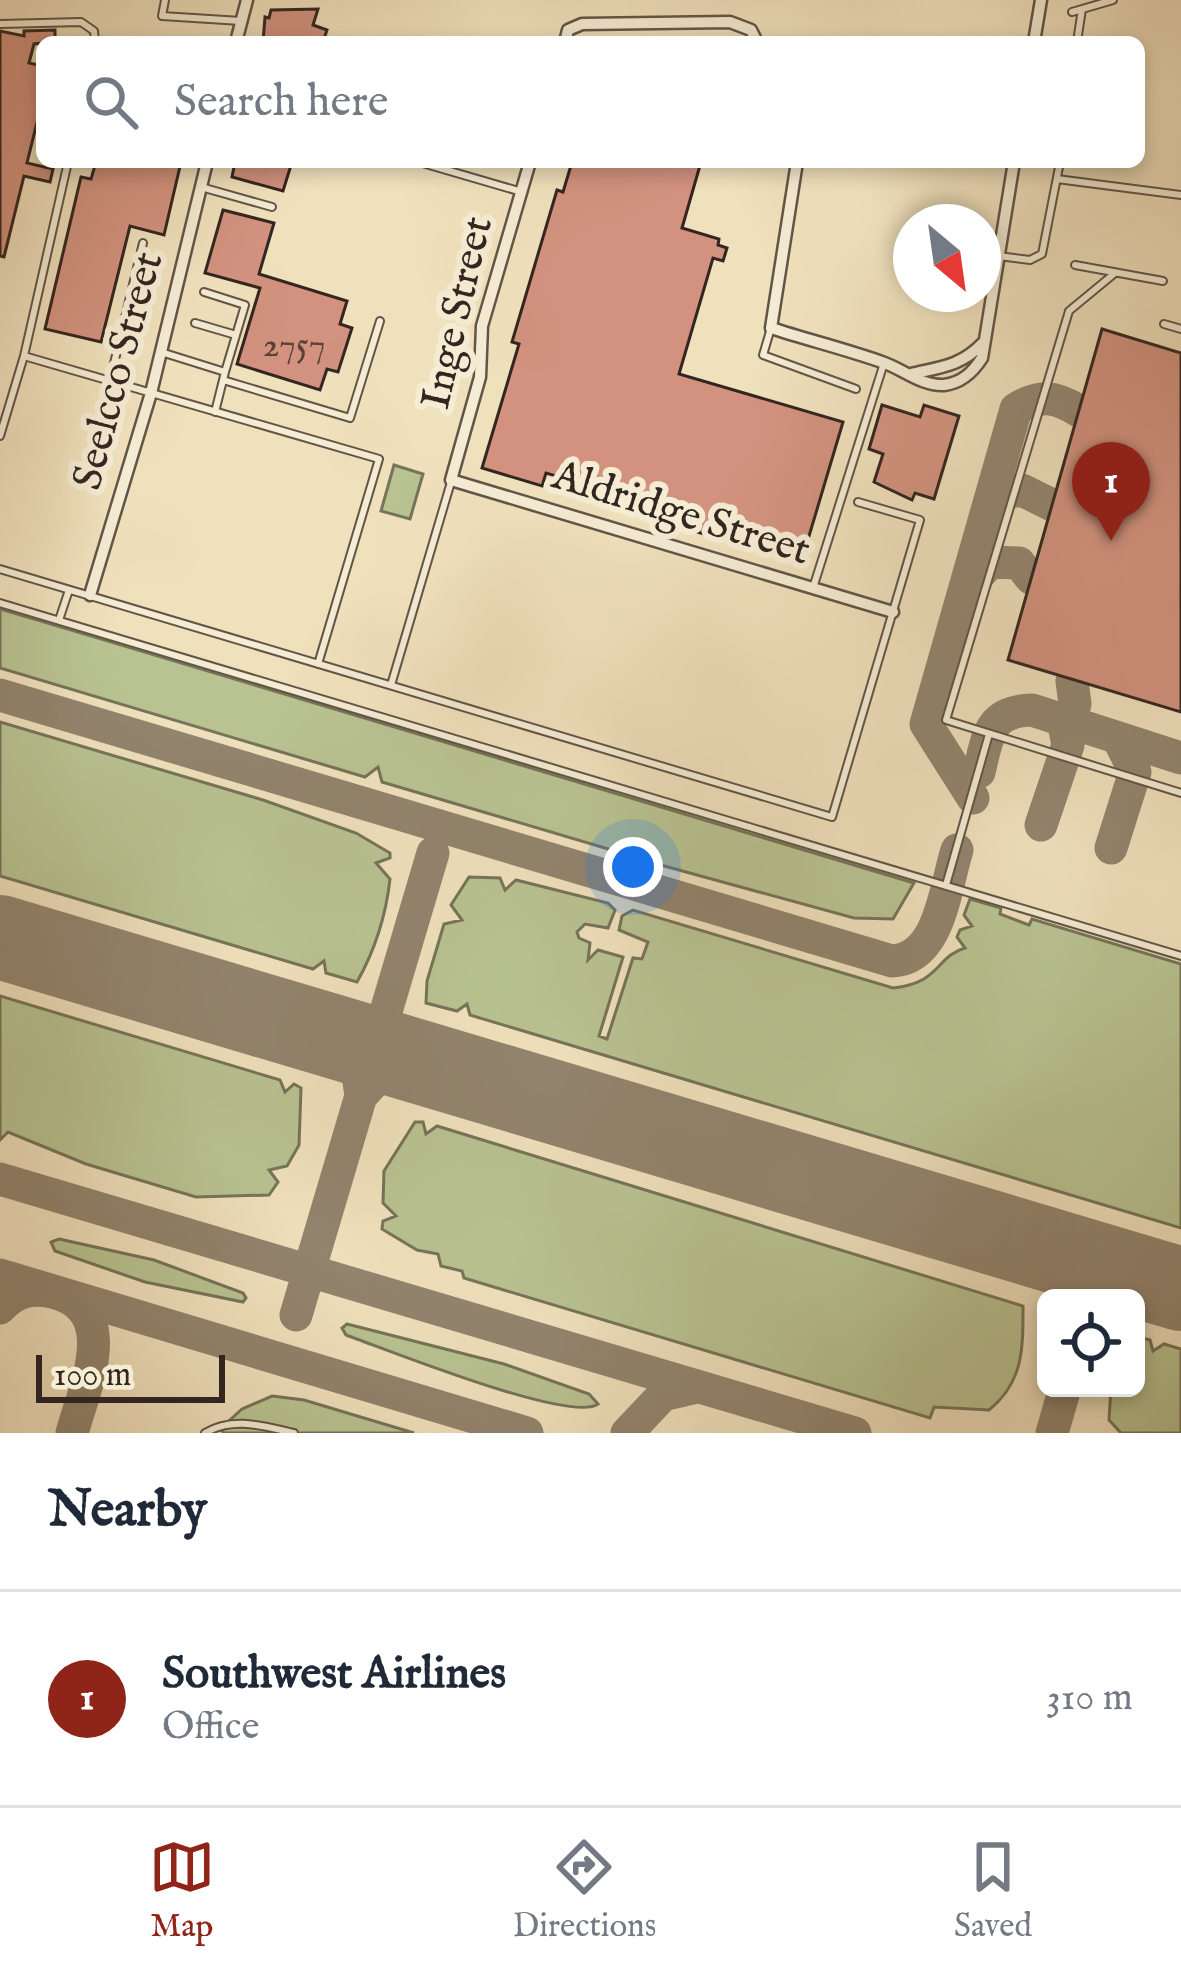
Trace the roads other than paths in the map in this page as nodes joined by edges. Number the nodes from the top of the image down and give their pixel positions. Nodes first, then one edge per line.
1 (165, 0) edge
2 (247, 0) edge
3 (1041, 0) edge
4 (1113, 0) edge
5 (1082, 9) junction
6 (1072, 12) dead end
7 (241, 21) junction
8 (0, 24) edge
9 (94, 36) edge
10 (237, 36) edge
11 (567, 36) edge
12 (754, 36) edge
13 (1035, 36) edge
14 (1078, 36) edge
15 (67, 168) edge
16 (206, 168) edge
17 (440, 168) edge
18 (528, 168) edge
19 (796, 168) edge
20 (1013, 168) edge
21 (1059, 168) edge
22 (1057, 178) junction
23 (201, 187) junction
24 (522, 192) junction
25 (1181, 195) edge
26 (272, 207) dead end
27 (143, 243) dead end
28 (1001, 243) edge
29 (1001, 256) edge
30 (1075, 266) dead end
31 (1115, 273) junction
32 (1162, 281) dead end
33 (204, 292) dead end
34 (990, 312) edge
35 (380, 321) dead end
36 (195, 323) dead end
37 (1164, 324) dead end
38 (771, 328) junction
39 (1181, 329) edge
40 (236, 335) junction
41 (161, 352) junction
42 (24, 356) junction
43 (884, 363) junction
44 (224, 376) junction
45 (110, 381) junction
46 (856, 389) dead end
47 (151, 393) junction
48 (5, 404) edge
49 (214, 412) junction
50 (0, 436) edge
51 (452, 480) junction
52 (858, 502) dead end
53 (0, 569) edge
54 (813, 588) junction
55 (69, 590) junction
56 (90, 596) junction
57 (0, 603) edge
58 (892, 612) junction
59 (59, 620) junction
60 (318, 664) junction
61 (391, 685) junction
62 (989, 734) junction
63 (1181, 793) edge
64 (946, 885) junction
65 (1181, 956) edge
66 (205, 1433) edge
67 (294, 1433) edge

1 - 7 lane
2 - 7 street
3 - 13 street
4 - 5 lane
5 - 6 lane
5 - 14 lane
7 - 10 street
8 - 9 lane
11 - 12 street
15 - 42 lane
16 - 23 street, Seelcco Street
17 - 24 lane
18 - 24 street, Inge Street
19 - 38 street
20 - 28 street
21 - 22 lane
22 - 25 lane
22 - 29 lane
23 - 26 lane
23 - 41 street, Seelcco Street
24 - 51 street, Inge Street
27 - 45 lane
30 - 31 lane
31 - 32 lane
31 - 62 lane
33 - 40 lane
34 - 43 street
35 - 44 lane
36 - 40 lane
37 - 39 lane
38 - 43 street
38 - 46 lane
40 - 44 lane
41 - 44 lane
41 - 47 street, Seelcco Street
42 - 45 lane
42 - 48 lane
43 - 54 lane
44 - 49 lane
45 - 47 lane
47 - 49 lane
47 - 56 street, Seelcco Street
48 - 50 lane
49 - 60 lane
51 - 54 street, Aldridge Street
51 - 61 lane
52 - 58 lane
53 - 55 lane
54 - 58 street, Aldridge Street
55 - 56 lane
55 - 59 lane
56 - 60 lane
57 - 59 lane
58 - 61 lane
59 - 64 lane
60 - 61 lane
62 - 63 lane
62 - 64 lane
64 - 65 lane
66 - 67 lane

